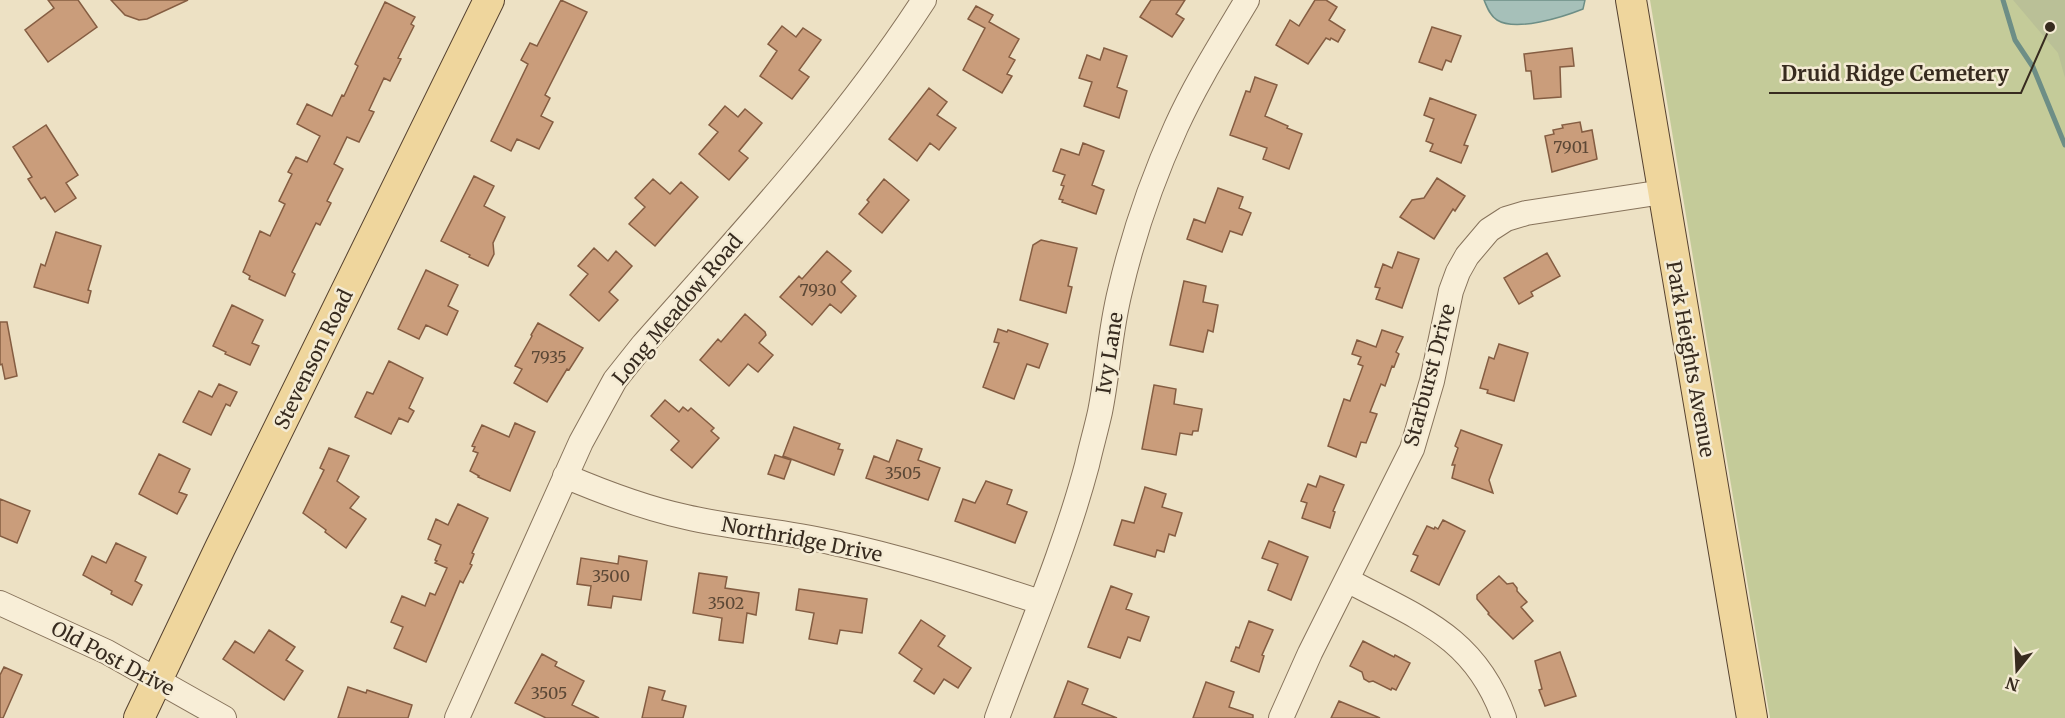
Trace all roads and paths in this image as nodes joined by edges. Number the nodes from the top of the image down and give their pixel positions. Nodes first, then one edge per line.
1 (489, 0) edge
2 (924, 0) edge
3 (1247, 0) edge
4 (1631, 0) edge
5 (1663, 192) junction
6 (566, 476) junction
7 (1347, 580) junction
8 (1040, 602) junction
9 (0, 603) edge
10 (157, 680) junction
11 (139, 718) edge
12 (224, 718) edge
13 (457, 718) edge
14 (997, 718) edge
15 (1281, 718) edge
16 (1504, 718) edge
17 (1752, 718) edge

1 - 10 main road, Stevenson Road
2 - 6 street, Long Meadow Road
3 - 8 street, Ivy Lane
4 - 5 main road, Park Heights Avenue
5 - 7 street, Starburst Drive
5 - 17 main road, Park Heights Avenue
6 - 8 street, Northridge Drive
6 - 13 street, Long Meadow Road
7 - 15 street, Starburst Drive
7 - 16 street
8 - 14 street, Ivy Lane
9 - 10 street, Old Post Drive
10 - 11 main road, Stevenson Road
10 - 12 street, Old Post Drive

